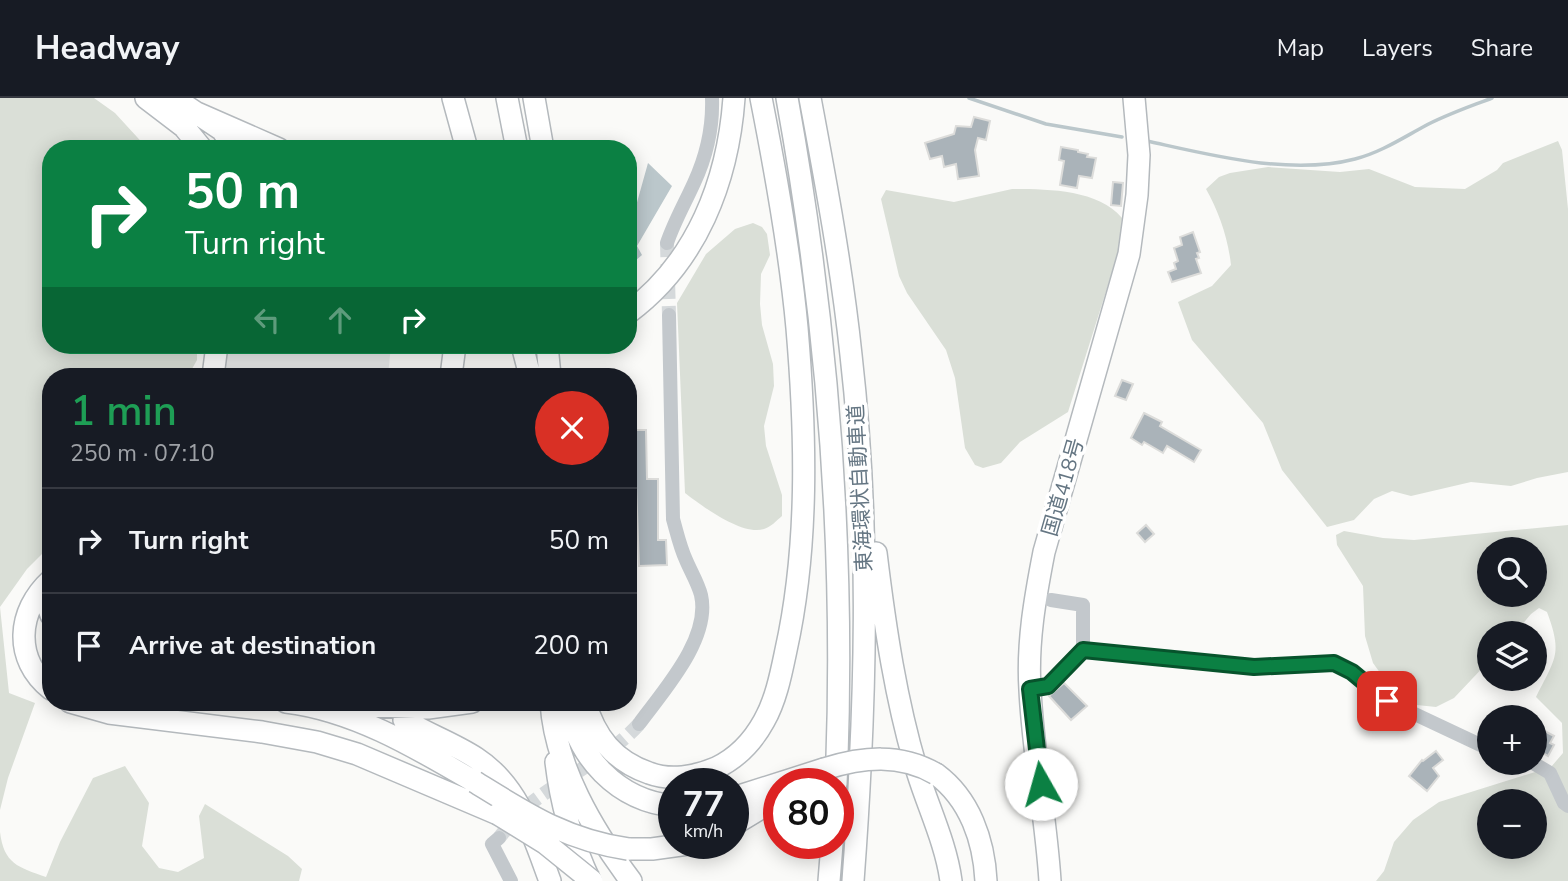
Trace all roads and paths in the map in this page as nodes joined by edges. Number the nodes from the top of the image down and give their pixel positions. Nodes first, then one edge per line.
1 (146, 98) edge
2 (174, 98) edge
3 (453, 98) edge
4 (494, 98) edge
5 (507, 98) edge
6 (534, 98) edge
7 (712, 98) edge
8 (734, 98) edge
9 (761, 98) edge
10 (787, 98) edge
11 (810, 98) edge
12 (1134, 98) edge
13 (197, 113) junction
14 (195, 140) edge
15 (229, 140) edge
16 (258, 140) edge
17 (465, 140) edge
18 (503, 140) edge
19 (515, 140) edge
20 (541, 140) edge
21 (667, 243) tunnel mouth
22 (637, 305) edge
23 (669, 315) tunnel mouth
24 (852, 356) junction
25 (42, 590) edge
26 (1051, 600) dead end
27 (1083, 650) junction
28 (42, 678) edge
29 (1030, 689) junction
30 (102, 711) edge
31 (142, 711) edge
32 (325, 711) edge
33 (557, 711) edge
34 (557, 711) edge
35 (562, 711) edge
36 (588, 711) edge
37 (155, 718) junction
38 (404, 720) dead end
39 (639, 724) tunnel mouth
40 (1477, 743) edge
41 (831, 768) edge
42 (844, 768) edge
43 (1547, 772) edge
44 (658, 802) edge
45 (1568, 806) edge
46 (499, 838) dead end
47 (658, 848) edge
48 (831, 859) edge
49 (511, 881) edge
50 (550, 881) edge
51 (591, 881) edge
52 (631, 881) edge
53 (829, 881) edge
54 (853, 881) edge
55 (951, 881) edge
56 (986, 881) edge
57 (1050, 881) edge

1 - 14 highway
2 - 13 highway
3 - 17 highway
4 - 18 highway
5 - 19 highway
6 - 20 highway
7 - 21 street
8 - 22 highway
9 - 36 highway
10 - 41 highway, 東海環状自動車道
11 - 24 highway, 東海環状自動車道
12 - 29 highway, 国道418号
13 - 15 highway
13 - 16 highway
23 - 39 street
24 - 54 highway, 東海環状自動車道
24 - 55 highway
25 - 28 highway
26 - 27 street
27 - 29 street
27 - 40 street
29 - 57 highway, 国道418号
30 - 37 highway
31 - 37 highway
32 - 47 highway, bridge
33 - 51 highway
34 - 52 highway
35 - 44 highway
37 - 51 highway, bridge
38 - 50 highway
42 - 56 highway, bridge
43 - 45 street
46 - 49 street
48 - 53 highway

